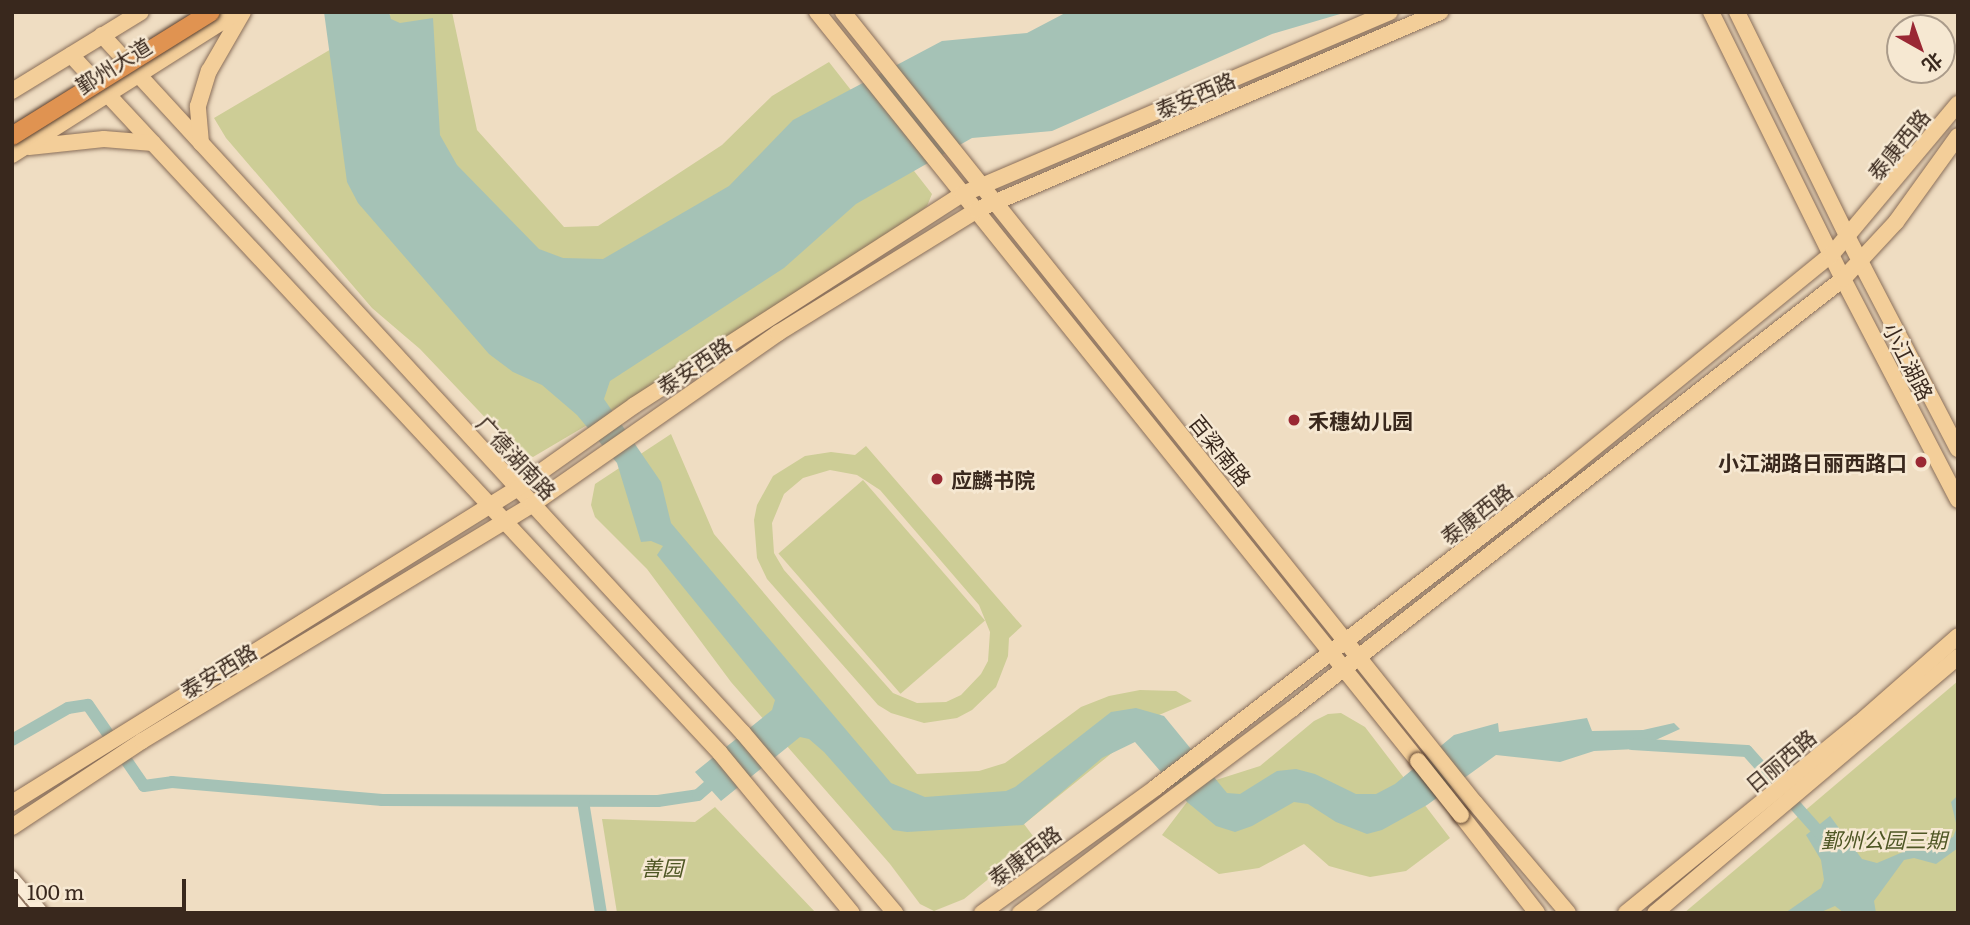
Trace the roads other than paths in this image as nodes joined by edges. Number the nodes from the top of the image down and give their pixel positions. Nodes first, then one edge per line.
1 (141, 12) edge
2 (193, 12) edge
3 (211, 12) edge
4 (236, 12) edge
5 (243, 12) edge
6 (817, 12) edge
7 (843, 12) edge
8 (1390, 12) edge
9 (1440, 12) edge
10 (1711, 12) edge
11 (1737, 12) edge
12 (102, 35) junction
13 (71, 55) junction
14 (138, 74) junction
15 (12, 91) edge
16 (107, 94) junction
17 (1958, 104) edge
18 (12, 124) edge
19 (1958, 136) edge
20 (153, 143) junction
21 (201, 143) junction
22 (16, 146) edge
23 (981, 185) junction
24 (963, 194) junction
25 (994, 202) junction
26 (977, 210) junction
27 (1848, 238) junction
28 (1832, 254) junction
29 (1860, 261) junction
30 (1843, 279) junction
31 (1958, 449) edge
32 (517, 488) junction
33 (1958, 500) edge
34 (533, 504) junction
35 (489, 505) junction
36 (505, 522) junction
37 (1958, 636) edge
38 (1346, 640) junction
39 (1331, 652) junction
40 (1359, 656) junction
41 (1958, 657) edge
42 (1343, 668) junction
43 (12, 803) edge
44 (12, 827) edge
45 (12, 877) edge
46 (12, 898) edge
47 (24, 913) edge
48 (43, 913) edge
49 (852, 913) edge
50 (895, 913) edge
51 (982, 913) edge
52 (1020, 913) edge
53 (1537, 913) edge
54 (1568, 913) edge
55 (1626, 913) edge
56 (1655, 913) edge

1 - 12 main road, 鄞州大道
2 - 18 highway
3 - 22 highway, bridge
4 - 14 main road, 鄞州大道
5 - 21 main road
6 - 24 main road, 百梁南路
7 - 23 main road, 百梁南路
8 - 23 main road, 泰安西路
9 - 25 main road, 泰安西路
10 - 28 main road, 小江湖路
11 - 27 main road, 小江湖路
12 - 13 main road, 鄞州大道
12 - 14 main road, 广德湖南路
13 - 15 main road, 鄞州大道
13 - 16 main road
14 - 16 main road, 鄞州大道
14 - 21 main road, 广德湖南路
16 - 20 main road
16 - 22 main road, 鄞州大道
17 - 27 main road, 泰康西路
19 - 29 main road, 泰康西路
20 - 22 main road
20 - 35 main road
21 - 32 main road, 广德湖南路
23 - 24 main road, 泰安西路
23 - 25 main road, 百梁南路
24 - 26 main road, 百梁南路
24 - 32 main road, 泰安西路
25 - 26 main road, 泰安西路
25 - 38 main road, 百梁南路
26 - 34 main road, 泰安西路
26 - 39 main road, 百梁南路
27 - 28 main road, 泰康西路
27 - 29 main road, 小江湖路
28 - 30 main road, 小江湖路
28 - 38 main road, 泰康西路
29 - 30 main road, 泰康西路
29 - 31 main road, 小江湖路
30 - 33 main road, 小江湖路
30 - 40 main road, 泰康西路
32 - 34 main road, 广德湖南路
32 - 35 main road, 泰安西路
34 - 36 main road, 泰安西路
34 - 50 main road, 广德湖南路
35 - 36 main road
35 - 43 main road, 泰安西路
36 - 44 main road, 泰安西路
36 - 49 main road
37 - 55 main road, 日丽西路
38 - 39 main road, 泰康西路
38 - 40 main road, 百梁南路
39 - 42 main road, 百梁南路
39 - 51 main road, 泰康西路
40 - 42 main road, 泰康西路
40 - 54 main road, 百梁南路
41 - 56 main road, 日丽西路
42 - 52 main road, 泰康西路
42 - 53 main road, 百梁南路, bridge
45 - 48 street
46 - 47 street

